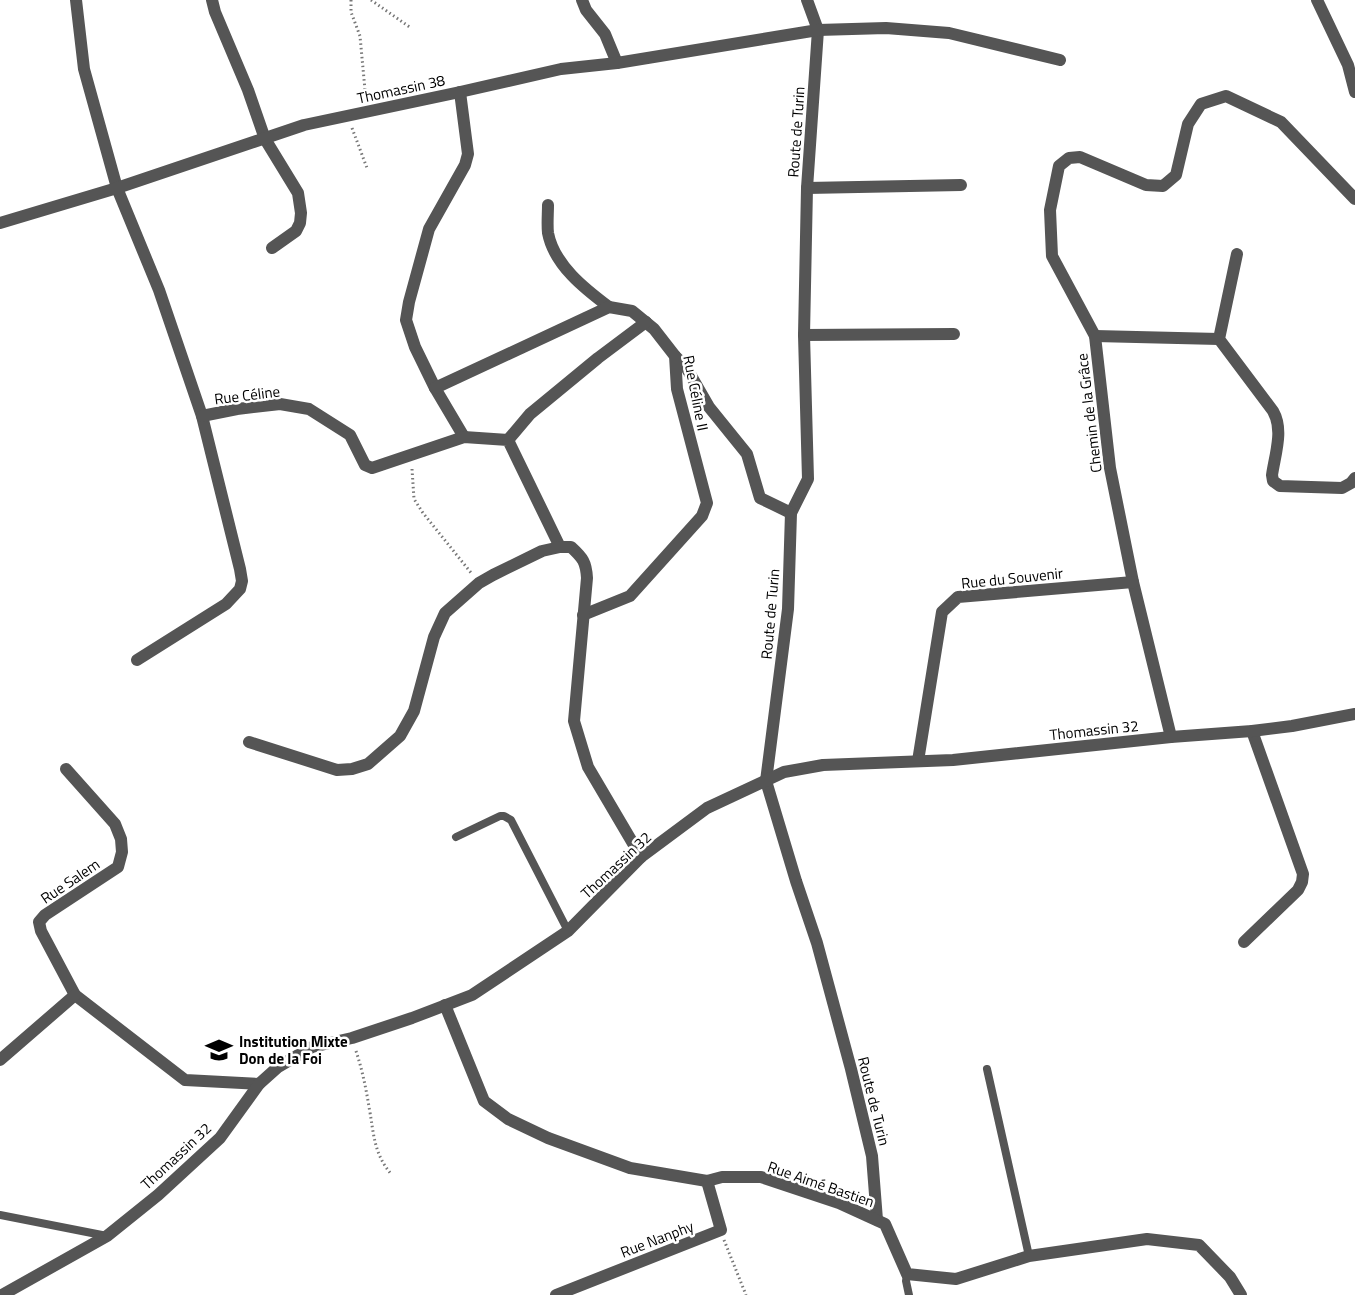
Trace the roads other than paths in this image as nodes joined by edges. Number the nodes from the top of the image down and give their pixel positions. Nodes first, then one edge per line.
1 (76, 0) edge
2 (212, 0) edge
3 (582, 0) edge
4 (807, 0) edge
5 (1317, 0) edge
6 (818, 30) junction
7 (1060, 60) dead end
8 (617, 63) junction
9 (460, 92) junction
10 (1355, 92) edge
11 (265, 139) junction
12 (961, 185) dead end
13 (117, 188) junction
14 (807, 188) junction
15 (1355, 199) edge
16 (548, 205) dead end
17 (0, 223) edge
18 (272, 248) dead end
19 (1237, 254) dead end
20 (609, 307) junction
21 (646, 322) junction
22 (954, 334) dead end
23 (804, 335) junction
24 (1095, 336) junction
25 (1219, 339) junction
26 (675, 356) junction
27 (435, 388) junction
28 (202, 416) junction
29 (464, 437) junction
30 (508, 440) junction
31 (1355, 478) edge
32 (791, 513) junction
33 (560, 547) junction
34 (1133, 582) junction
35 (584, 615) junction
36 (137, 660) dead end
37 (1355, 714) edge
38 (1252, 731) junction
39 (1171, 737) junction
40 (249, 742) dead end
41 (918, 761) junction
42 (66, 769) dead end
43 (766, 781) junction
44 (456, 837) dead end
45 (641, 857) junction
46 (568, 932) junction
47 (1244, 942) dead end
48 (75, 995) junction
49 (445, 1005) junction
50 (0, 1060) edge
51 (987, 1069) dead end
52 (259, 1084) junction
53 (707, 1180) junction
54 (0, 1215) edge
55 (877, 1220) junction
56 (107, 1236) junction
57 (1029, 1256) junction
58 (907, 1274) junction
59 (2, 1295) edge
60 (556, 1295) edge
61 (909, 1295) edge
62 (1241, 1295) edge

1 - 13 street, Rue Céline
2 - 11 street
3 - 8 street
4 - 6 street, Route de Turin
5 - 10 street
6 - 7 street, Thomassin 38
6 - 8 street, Thomassin 38
6 - 14 street, Route de Turin
8 - 9 street, Thomassin 38
9 - 11 street, Thomassin 38
9 - 27 street
11 - 13 street, Thomassin 38
11 - 18 street
12 - 14 street
13 - 17 street, Thomassin 38
13 - 28 street, Rue Céline
14 - 23 street, Route de Turin
15 - 24 street, Chemin de la Grâce
16 - 20 street
19 - 25 street
20 - 21 street, Rue Céline II
20 - 27 street
21 - 26 street, Rue Céline II
21 - 30 street
22 - 23 street
23 - 32 street, Route de Turin
24 - 25 street
24 - 34 street, Chemin de la Grâce
25 - 31 street
26 - 32 street
26 - 35 street, Rue Céline II
27 - 29 street
28 - 29 street, Rue Céline
28 - 36 street
29 - 30 street, Rue Céline
30 - 33 street
32 - 43 street, Route de Turin
33 - 35 street
33 - 40 street
34 - 39 street, Chemin de la Grâce
34 - 41 street, Rue du Souvenir
35 - 45 street
37 - 38 street, Thomassin 32
38 - 39 street, Thomassin 32
38 - 47 street
39 - 41 street, Thomassin 32
41 - 43 street, Thomassin 32
42 - 48 street, Rue Salem
43 - 45 street, Thomassin 32
43 - 55 street, Route de Turin
44 - 46 lane
45 - 46 street, Thomassin 32
46 - 49 street, Thomassin 32
48 - 50 street
48 - 52 street, Rue Salem
49 - 52 street, Thomassin 32
49 - 53 street, Rue Aimé Bastien
51 - 57 lane
52 - 56 street, Thomassin 32
53 - 55 street, Rue Aimé Bastien
53 - 60 street, Rue Nanphy
54 - 56 lane
55 - 58 street, Rue Aimé Bastien
56 - 59 street, Thomassin 32
57 - 58 street
57 - 62 street
58 - 61 lane

